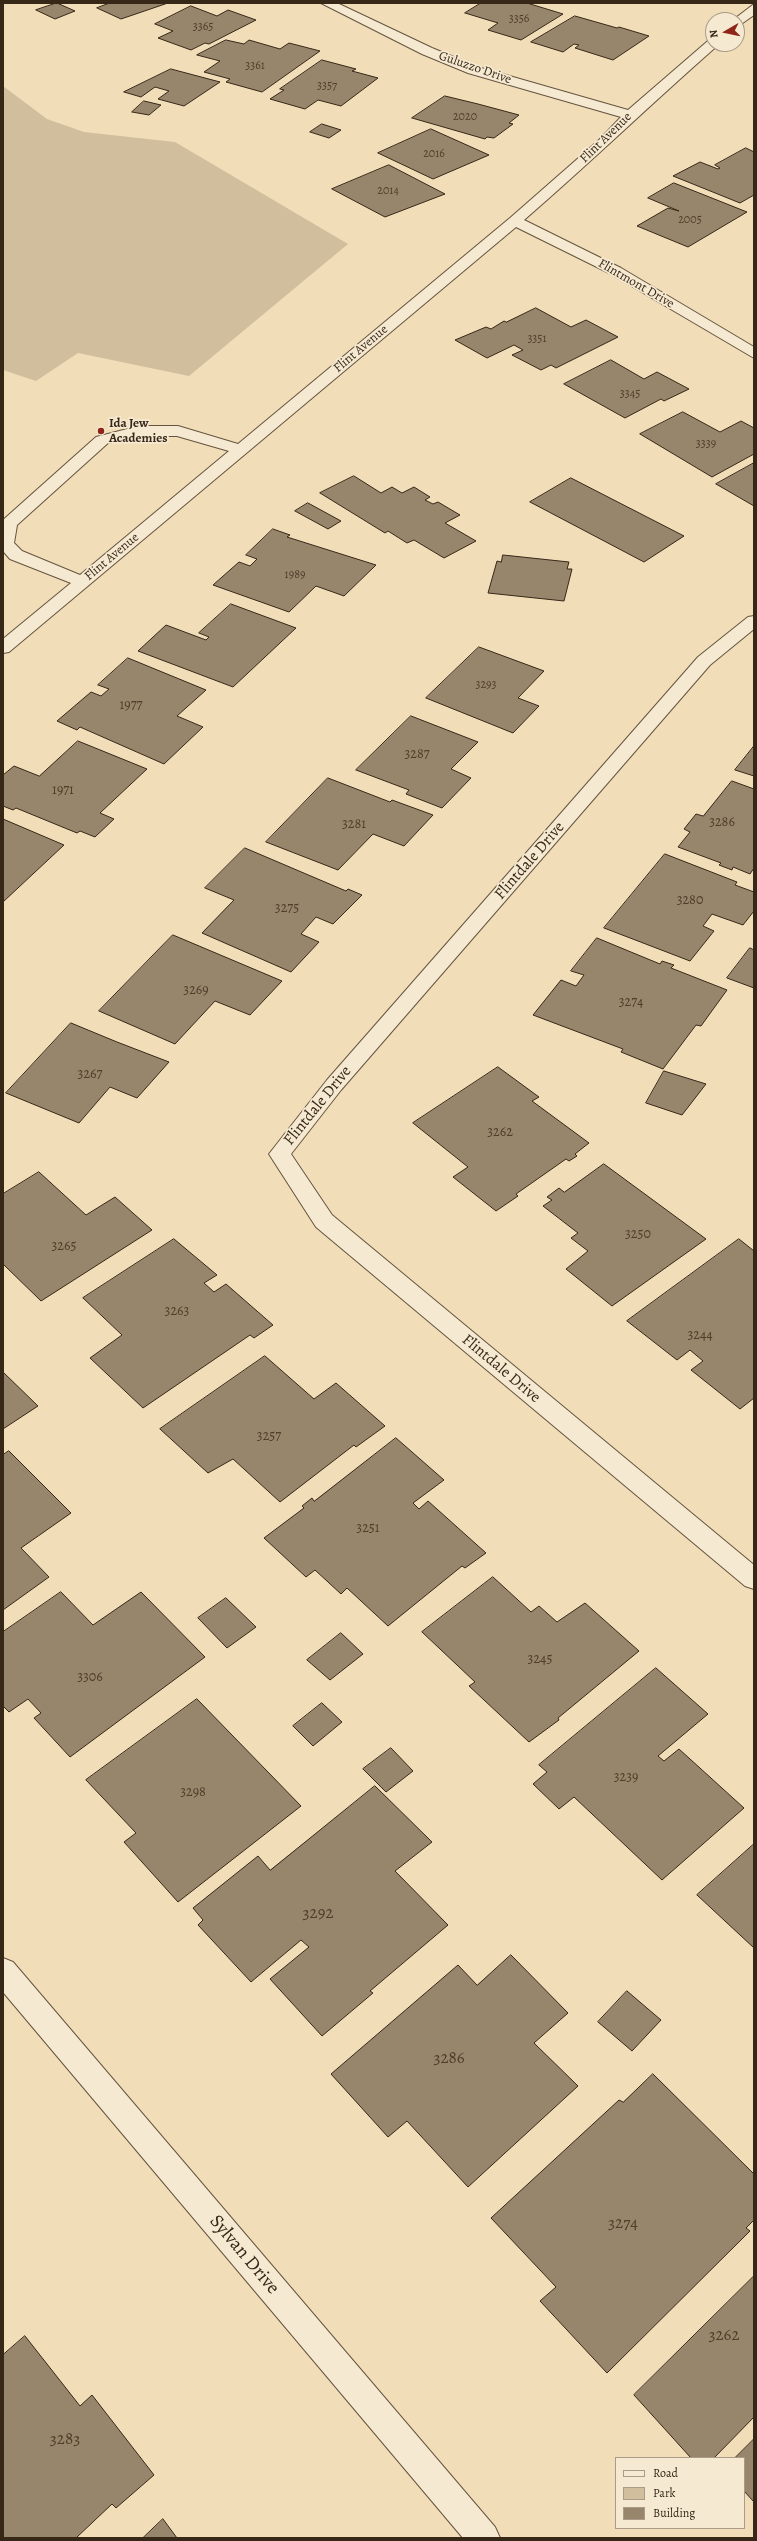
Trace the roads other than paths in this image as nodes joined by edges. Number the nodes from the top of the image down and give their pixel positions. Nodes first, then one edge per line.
1 (327, 3) edge
2 (754, 8) edge
3 (745, 16) edge
4 (705, 50) edge
5 (630, 115) junction
6 (515, 221) junction
7 (754, 353) edge
8 (241, 450) junction
9 (83, 582) junction
10 (754, 621) edge
11 (3, 648) edge
12 (754, 1579) edge
13 (3, 1971) edge
14 (484, 2538) edge

1 - 5 street, Guluzzo Drive
2 - 3 street
4 - 5 street, Flint Avenue
5 - 6 street, Flint Avenue
6 - 7 street, Flintmont Drive
6 - 8 street, Flint Avenue
8 - 9 street, Flint Avenue
8 - 9 street
9 - 11 street, Flint Avenue
10 - 12 street, Flintdale Drive
13 - 14 street, Sylvan Drive

